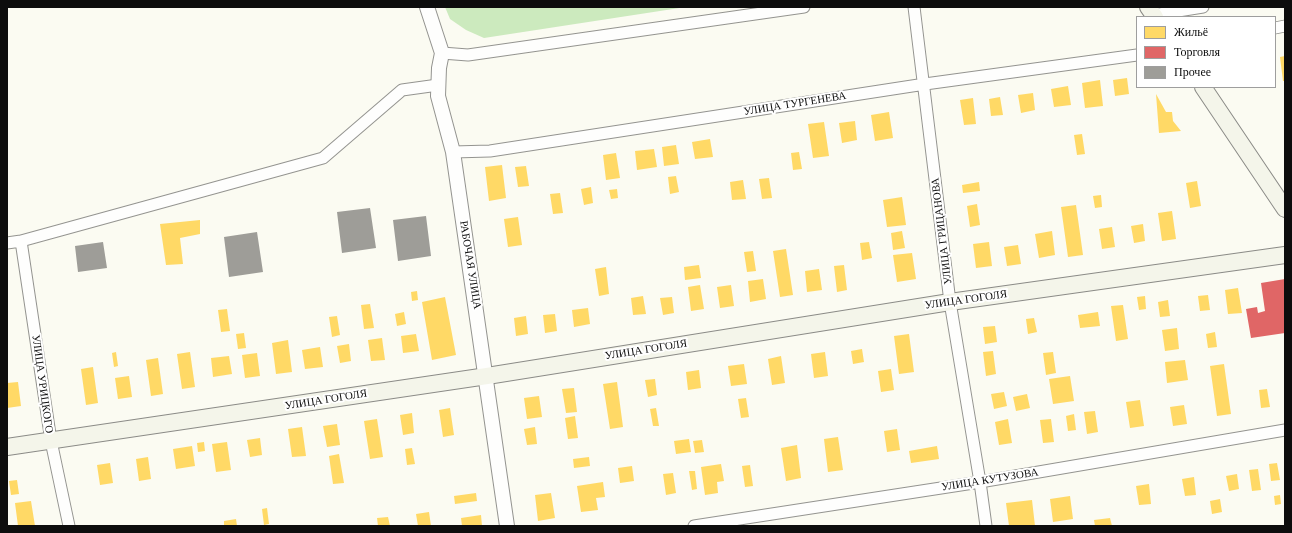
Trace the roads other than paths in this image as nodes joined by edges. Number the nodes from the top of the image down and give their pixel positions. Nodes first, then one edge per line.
1 (427, 7) edge
2 (804, 7) edge
3 (914, 7) edge
4 (1202, 7) edge
5 (1152, 13) edge
6 (442, 53) junction
7 (1136, 55) edge
8 (925, 84) junction
9 (438, 85) junction
10 (1204, 88) edge
11 (453, 152) junction
12 (1285, 208) edge
13 (21, 241) junction
14 (7, 243) edge
15 (1285, 255) edge
16 (950, 302) junction
17 (487, 376) junction
18 (1285, 430) edge
19 (51, 441) junction
20 (7, 447) edge
21 (980, 482) junction
22 (69, 526) edge
23 (507, 526) edge
24 (694, 526) edge
25 (986, 526) edge

1 - 6 street, РАБОЧАЯ УЛИЦА
2 - 6 street
3 - 8 street, УЛИЦА ГРИЦАНОВА
4 - 5 street
6 - 9 street, РАБОЧАЯ УЛИЦА
7 - 8 street, УЛИЦА ТУРГЕНЕВА
8 - 11 street, УЛИЦА ТУРГЕНЕВА
8 - 16 street, УЛИЦА ГРИЦАНОВА
9 - 11 street, РАБОЧАЯ УЛИЦА
9 - 13 street
10 - 12 main road
11 - 17 street, РАБОЧАЯ УЛИЦА
13 - 14 street
13 - 19 street, УЛИЦА УРИЦКОГО
15 - 16 main road, УЛИЦА ГОГОЛЯ
16 - 17 main road, УЛИЦА ГОГОЛЯ
16 - 21 street, УЛИЦА ГРИЦАНОВА
17 - 19 main road, УЛИЦА ГОГОЛЯ
17 - 23 street, РАБОЧАЯ УЛИЦА
18 - 21 street, УЛИЦА КУТУЗОВА
19 - 20 main road, УЛИЦА ГОГОЛЯ
19 - 22 street, УЛИЦА УРИЦКОГО
21 - 24 street, УЛИЦА КУТУЗОВА
21 - 25 street, УЛИЦА ГРИЦАНОВА

